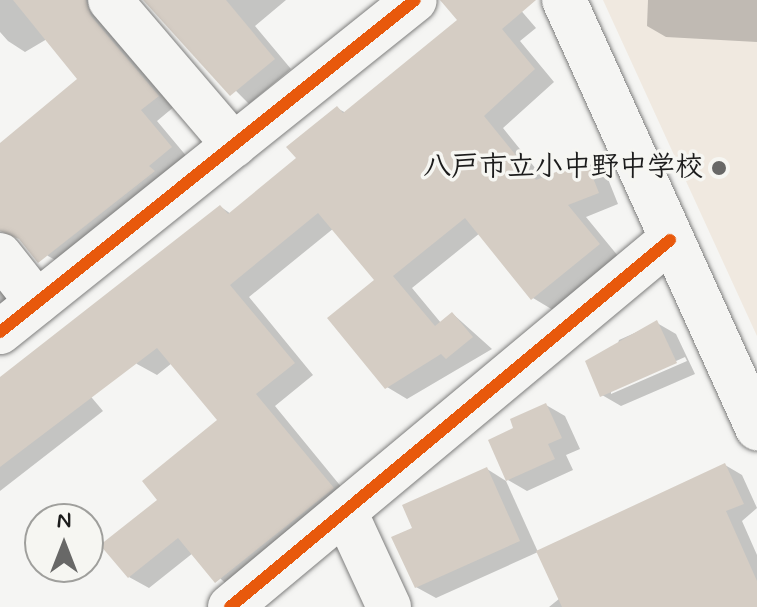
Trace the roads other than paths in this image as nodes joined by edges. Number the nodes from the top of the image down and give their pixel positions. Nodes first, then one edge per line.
1 (110, 0) edge
2 (415, 0) edge
3 (564, 0) edge
4 (234, 145) junction
5 (670, 240) junction
6 (0, 255) edge
7 (37, 302) junction
8 (0, 332) edge
9 (757, 428) edge
10 (347, 516) junction
11 (230, 607) edge
12 (389, 607) edge

1 - 4 street
2 - 4 street
3 - 5 street
4 - 7 street
5 - 9 street
5 - 10 street
6 - 7 street
7 - 8 street
10 - 11 street
10 - 12 street

